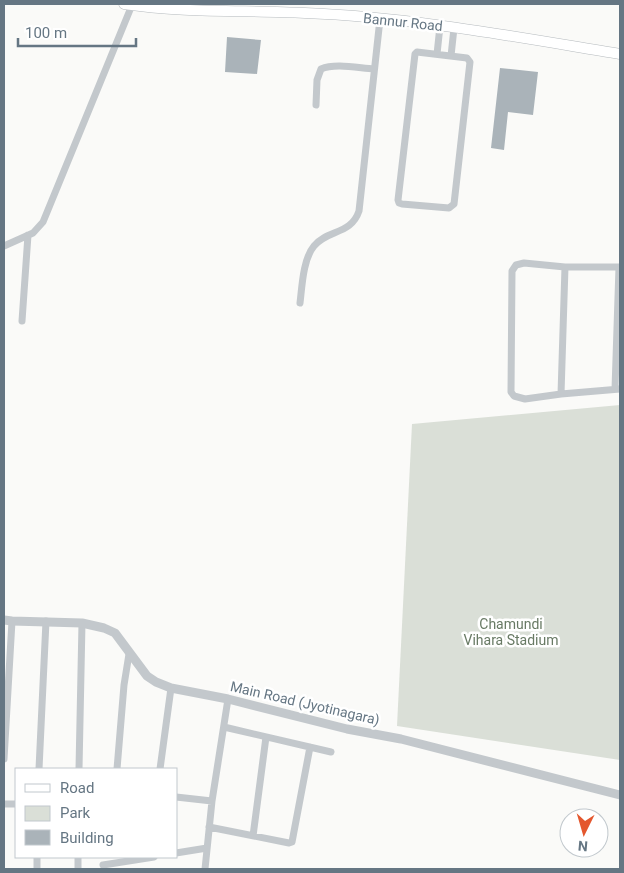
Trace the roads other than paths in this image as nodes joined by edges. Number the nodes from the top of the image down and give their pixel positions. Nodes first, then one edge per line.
1 (128, 4) edge
2 (380, 19) junction
3 (440, 26) junction
4 (454, 28) junction
5 (436, 54) junction
6 (620, 54) edge
7 (451, 56) junction
8 (374, 69) junction
9 (316, 105) dead end
10 (28, 235) junction
11 (4, 246) edge
12 (565, 267) junction
13 (620, 267) edge
14 (300, 303) dead end
15 (22, 321) dead end
16 (618, 389) edge
17 (561, 394) junction
18 (8, 620) edge
19 (46, 621) junction
20 (82, 623) junction
21 (129, 654) junction
22 (171, 688) junction
23 (228, 699) junction
24 (224, 728) junction
25 (266, 737) junction
26 (310, 747) junction
27 (331, 752) dead end
28 (4, 759) edge
29 (39, 768) edge
30 (79, 768) edge
31 (118, 768) edge
32 (160, 768) edge
33 (620, 794) edge
34 (178, 796) edge
35 (212, 801) junction
36 (209, 827) junction
37 (253, 836) junction
38 (207, 848) junction
39 (178, 853) edge
40 (146, 858) edge
41 (103, 863) edge
42 (205, 869) edge

1 - 2 main road, Bannur Road
1 - 10 street
2 - 3 main road, Bannur Road
2 - 8 street
3 - 4 main road, Bannur Road
3 - 5 street
4 - 6 main road, Bannur Road
4 - 7 street
5 - 7 street
5 - 7 street
8 - 9 street
8 - 14 street
10 - 11 street
10 - 15 street
12 - 13 street
12 - 17 street
12 - 17 street
13 - 16 street
16 - 17 street
18 - 19 street, Main Road (Jyotinagara)
18 - 28 street
19 - 20 street, Main Road (Jyotinagara)
19 - 29 street
20 - 21 street, Main Road (Jyotinagara)
20 - 30 street
21 - 22 street, Main Road (Jyotinagara)
21 - 31 street
22 - 23 street, Main Road (Jyotinagara)
22 - 32 street
23 - 24 street
23 - 33 street, Main Road (Jyotinagara)
24 - 25 street
24 - 35 street
25 - 26 street
25 - 37 street
26 - 27 street
26 - 37 street
34 - 35 street
35 - 36 street
36 - 37 street
36 - 38 street
38 - 39 street
38 - 42 street
40 - 41 street

